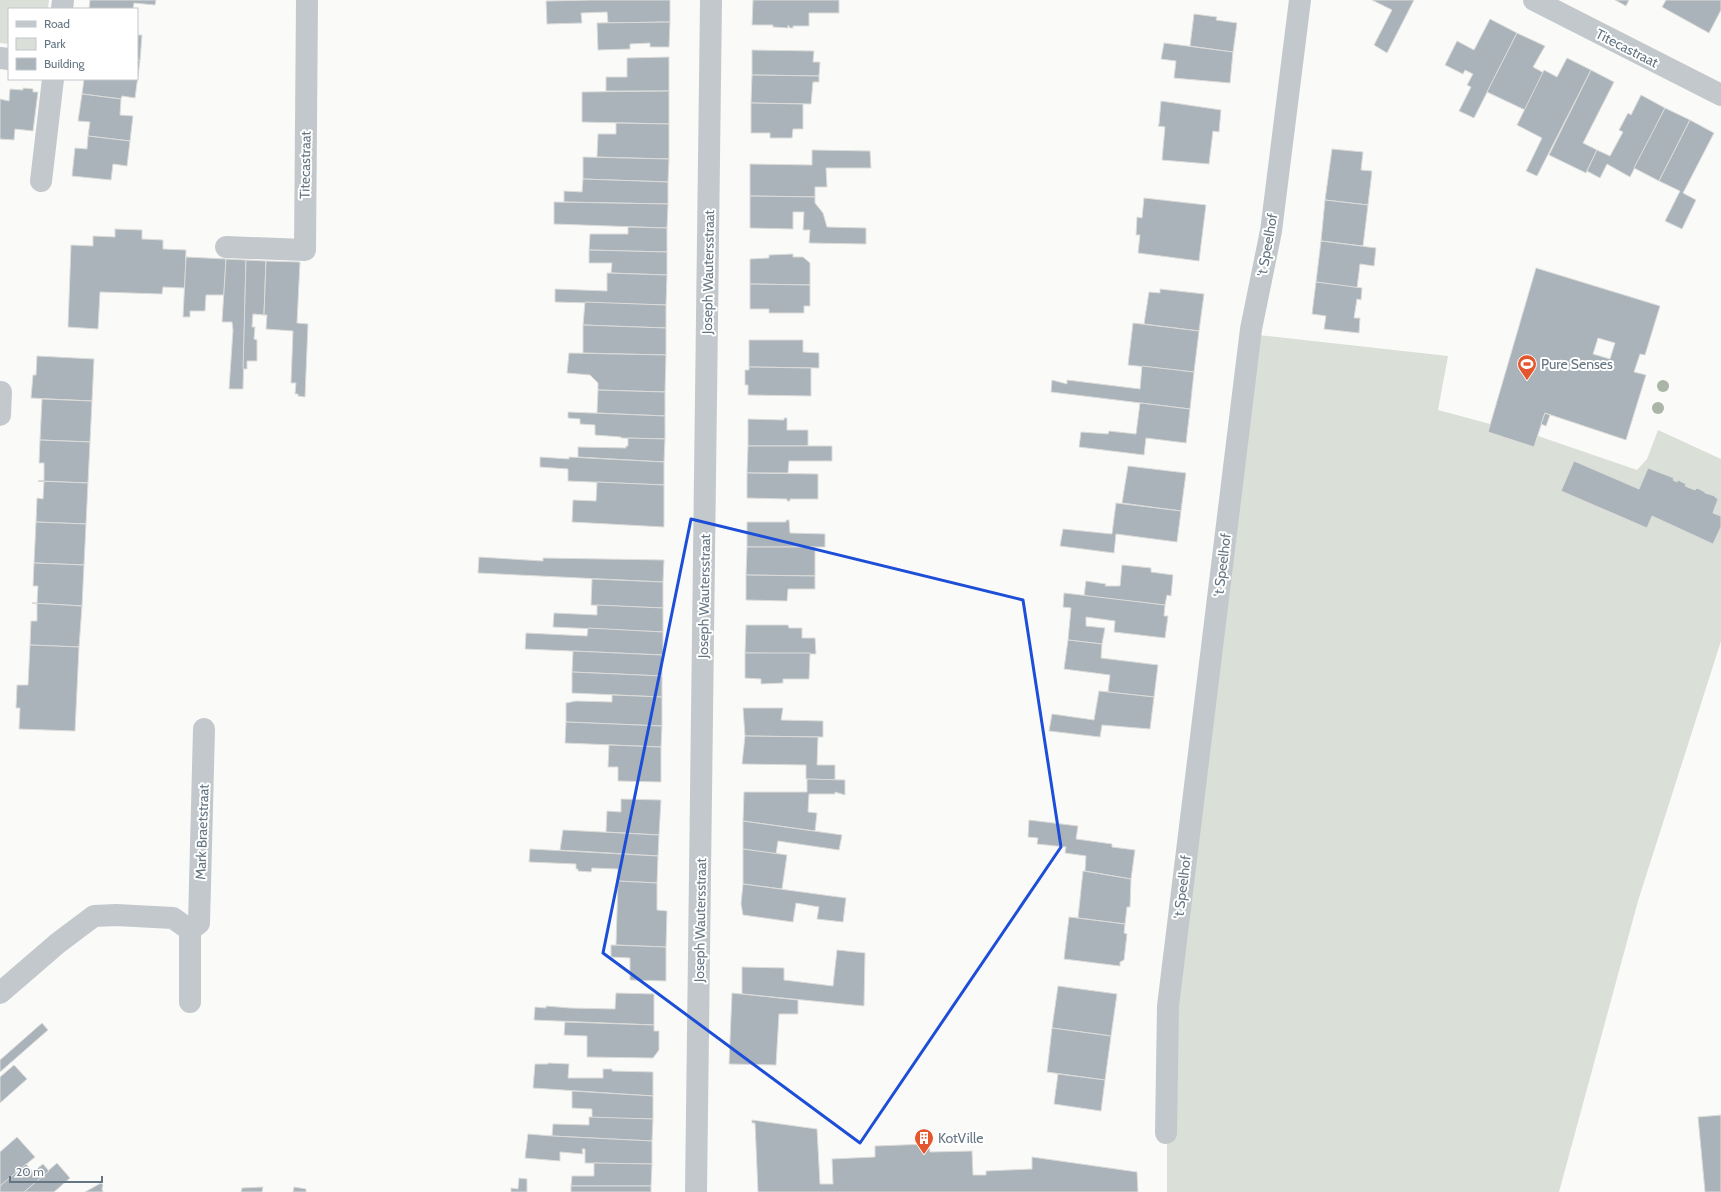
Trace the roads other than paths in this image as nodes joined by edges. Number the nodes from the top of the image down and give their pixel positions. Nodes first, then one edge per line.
1 (307, 0) edge
2 (711, 0) edge
3 (1300, 0) edge
4 (1534, 0) edge
5 (53, 80) edge
6 (1721, 95) edge
7 (41, 181) dead end
8 (226, 247) dead end
9 (1, 392) dead end
10 (0, 415) edge
11 (204, 729) dead end
12 (190, 930) junction
13 (0, 993) edge
14 (190, 1002) dead end
15 (1166, 1133) dead end
16 (696, 1192) edge

1 - 8 street, Titecastraat
2 - 16 street, Joseph Wautersstraat
3 - 15 street, 't Speelhof
4 - 6 street, Titecastraat
5 - 7 street
9 - 10 street
11 - 12 street, Mark Braetstraat
12 - 13 street
12 - 14 street

